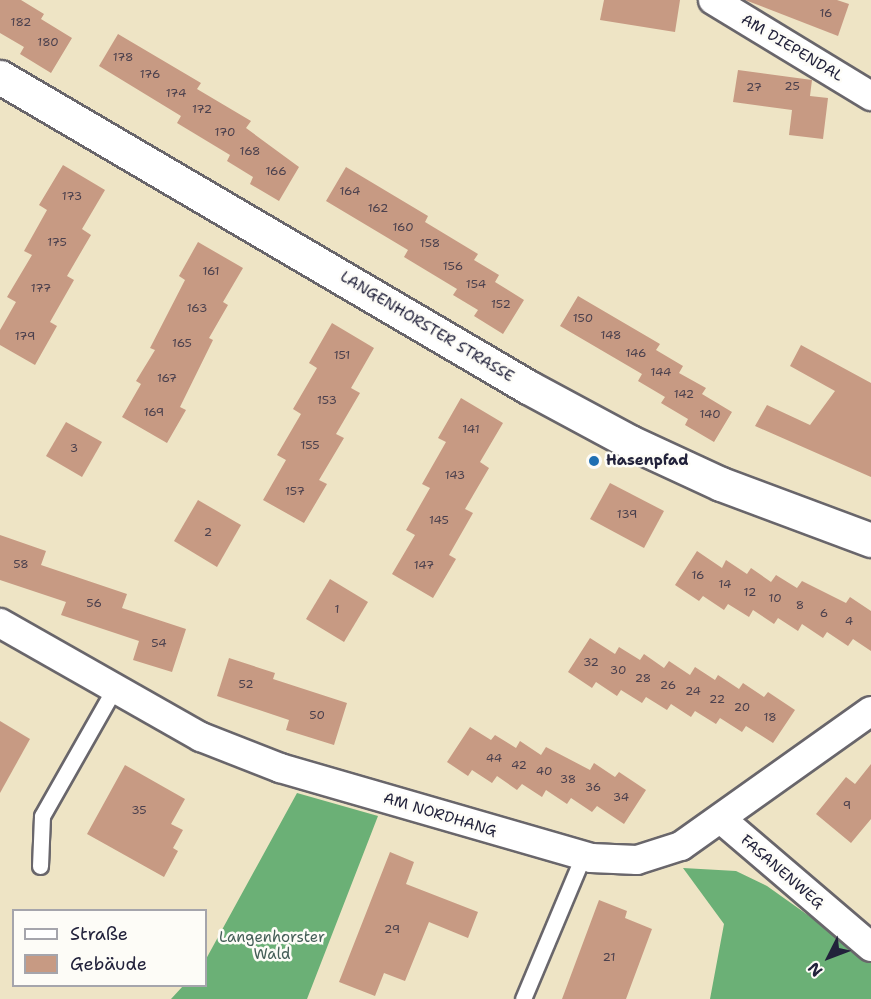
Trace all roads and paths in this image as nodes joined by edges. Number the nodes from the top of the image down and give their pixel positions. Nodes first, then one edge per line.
1 (713, 0) edge
2 (0, 78) edge
3 (871, 96) edge
4 (871, 540) edge
5 (0, 623) edge
6 (114, 689) junction
7 (871, 711) edge
8 (721, 819) junction
9 (583, 856) junction
10 (40, 866) dead end
11 (871, 946) edge
12 (523, 999) edge

1 - 3 street, AM DIEPENDAL
2 - 4 street, LANGENHORSTER STRASSE
5 - 6 street, AM NORDHANG
6 - 9 street, AM NORDHANG
6 - 10 lane
7 - 8 street, AM NORDHANG
8 - 9 street, AM NORDHANG
8 - 11 street, FASANENWEG
9 - 12 lane

